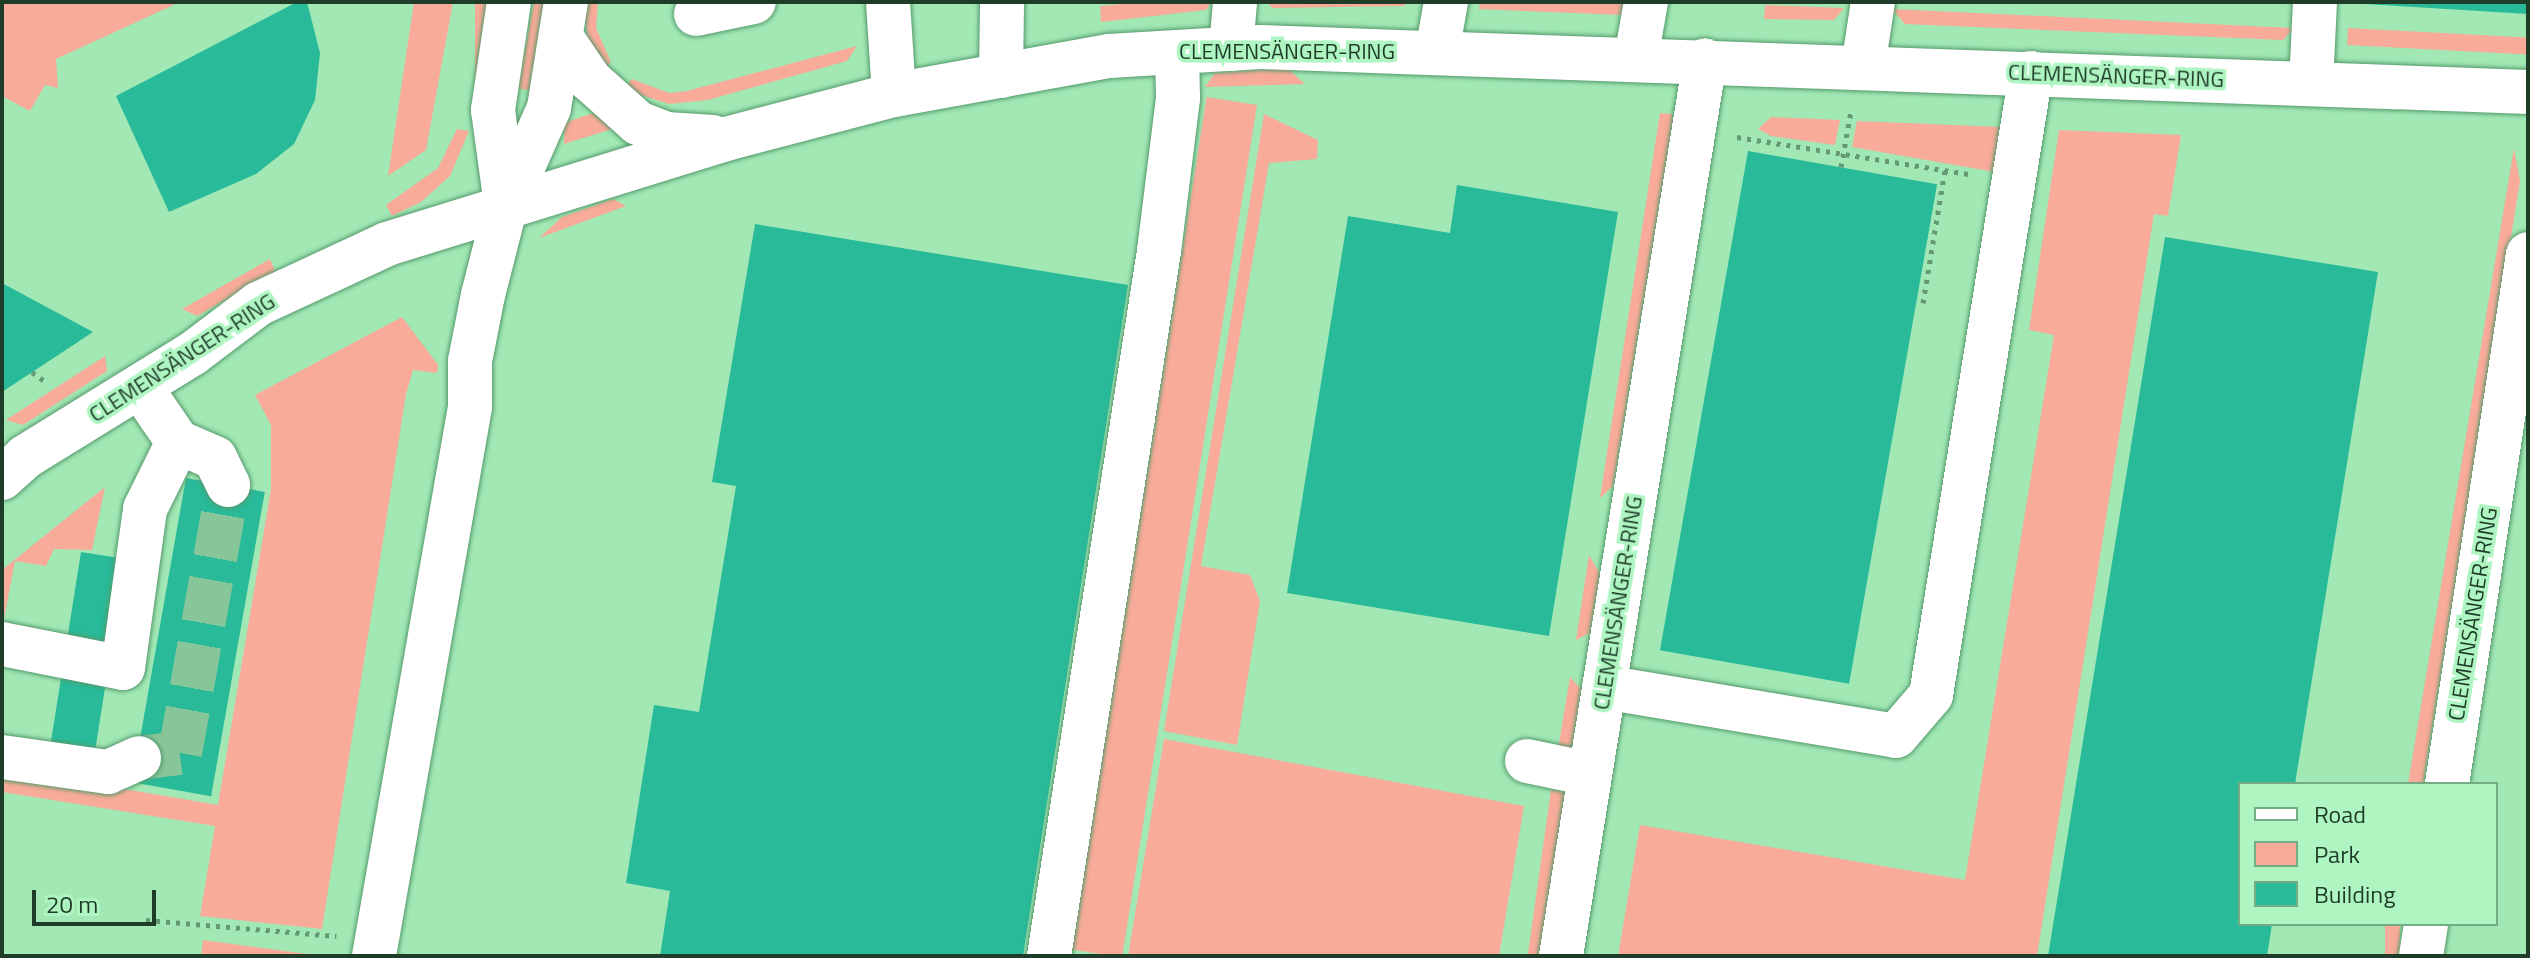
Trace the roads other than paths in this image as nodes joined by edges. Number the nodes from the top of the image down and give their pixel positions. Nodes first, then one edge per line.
1 (509, 2) edge
2 (754, 2) edge
3 (888, 2) edge
4 (1002, 2) edge
5 (1235, 2) edge
6 (1446, 2) edge
7 (1646, 2) edge
8 (1873, 2) edge
9 (2315, 2) edge
10 (696, 14) dead end
11 (563, 20) edge
12 (1231, 49) junction
13 (1177, 52) junction
14 (1437, 52) junction
15 (1636, 58) junction
16 (1705, 60) junction
17 (1863, 67) junction
18 (2031, 73) junction
19 (1001, 76) junction
20 (2311, 84) junction
21 (2528, 92) edge
22 (894, 95) junction
23 (734, 137) junction
24 (506, 205) junction
25 (2528, 254) edge
26 (140, 387) junction
27 (178, 442) junction
28 (2, 478) edge
29 (228, 485) dead end
30 (2, 644) edge
31 (1604, 687) junction
32 (2, 757) edge
33 (139, 758) tunnel mouth
34 (1527, 761) dead end
35 (1590, 774) junction
36 (2447, 782) edge
37 (2426, 926) edge
38 (376, 948) edge
39 (1049, 956) edge
40 (1561, 956) edge
41 (2421, 956) edge

1 - 24 street
2 - 10 street
3 - 22 street
4 - 19 street
5 - 12 street
6 - 14 street
7 - 15 street
8 - 17 street
9 - 20 street
11 - 23 street, CLEMENSÄNGER-RING
11 - 24 street, CLEMENSÄNGER-RING
12 - 13 street, CLEMENSÄNGER-RING
12 - 14 street, CLEMENSÄNGER-RING
13 - 19 street, CLEMENSÄNGER-RING
13 - 39 street
14 - 15 street, CLEMENSÄNGER-RING
15 - 16 street, CLEMENSÄNGER-RING
16 - 17 street, CLEMENSÄNGER-RING
16 - 31 street, CLEMENSÄNGER-RING
17 - 18 street, CLEMENSÄNGER-RING
18 - 20 street, CLEMENSÄNGER-RING
18 - 31 street
19 - 22 street, CLEMENSÄNGER-RING
20 - 21 street, CLEMENSÄNGER-RING
22 - 23 street, CLEMENSÄNGER-RING
23 - 24 street, CLEMENSÄNGER-RING
24 - 26 street, CLEMENSÄNGER-RING
24 - 38 street
25 - 36 street, CLEMENSÄNGER-RING
26 - 27 street
26 - 28 street, CLEMENSÄNGER-RING
27 - 29 street
27 - 30 street
31 - 35 street, CLEMENSÄNGER-RING
32 - 33 street
34 - 35 street
35 - 40 street, CLEMENSÄNGER-RING
37 - 41 street

